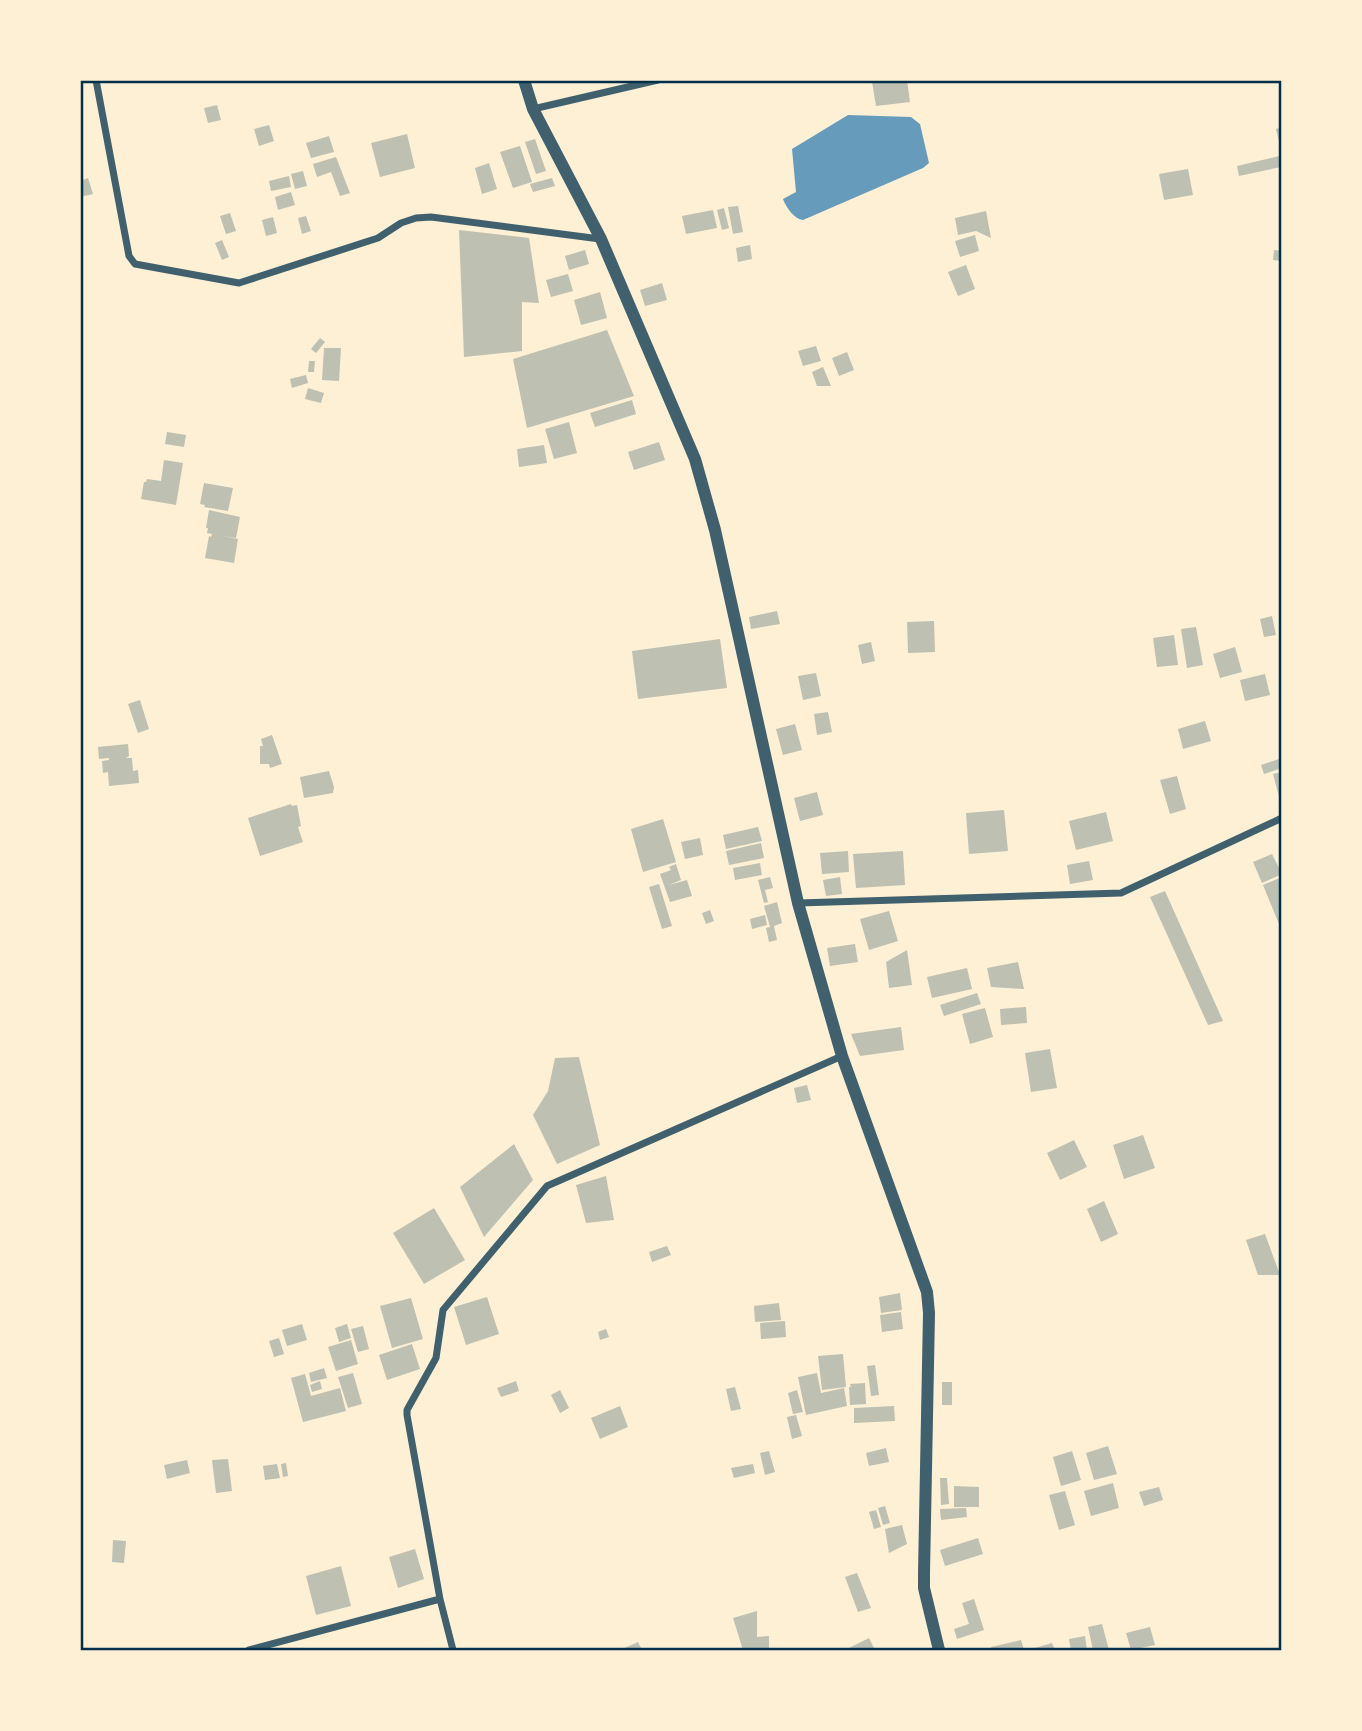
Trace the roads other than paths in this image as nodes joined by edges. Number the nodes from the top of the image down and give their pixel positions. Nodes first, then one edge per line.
1 (96, 80) edge
2 (524, 80) edge
3 (658, 80) edge
4 (533, 109) junction
5 (601, 239) junction
6 (1282, 818) edge
7 (798, 903) junction
8 (842, 1056) junction
9 (440, 1599) junction
10 (249, 1650) edge
11 (453, 1650) edge
12 (939, 1650) edge

1 - 5 street
2 - 4 street
3 - 4 street
4 - 5 street
5 - 7 street
6 - 7 street
7 - 8 street
8 - 9 street
8 - 12 street
9 - 10 street
9 - 11 street

